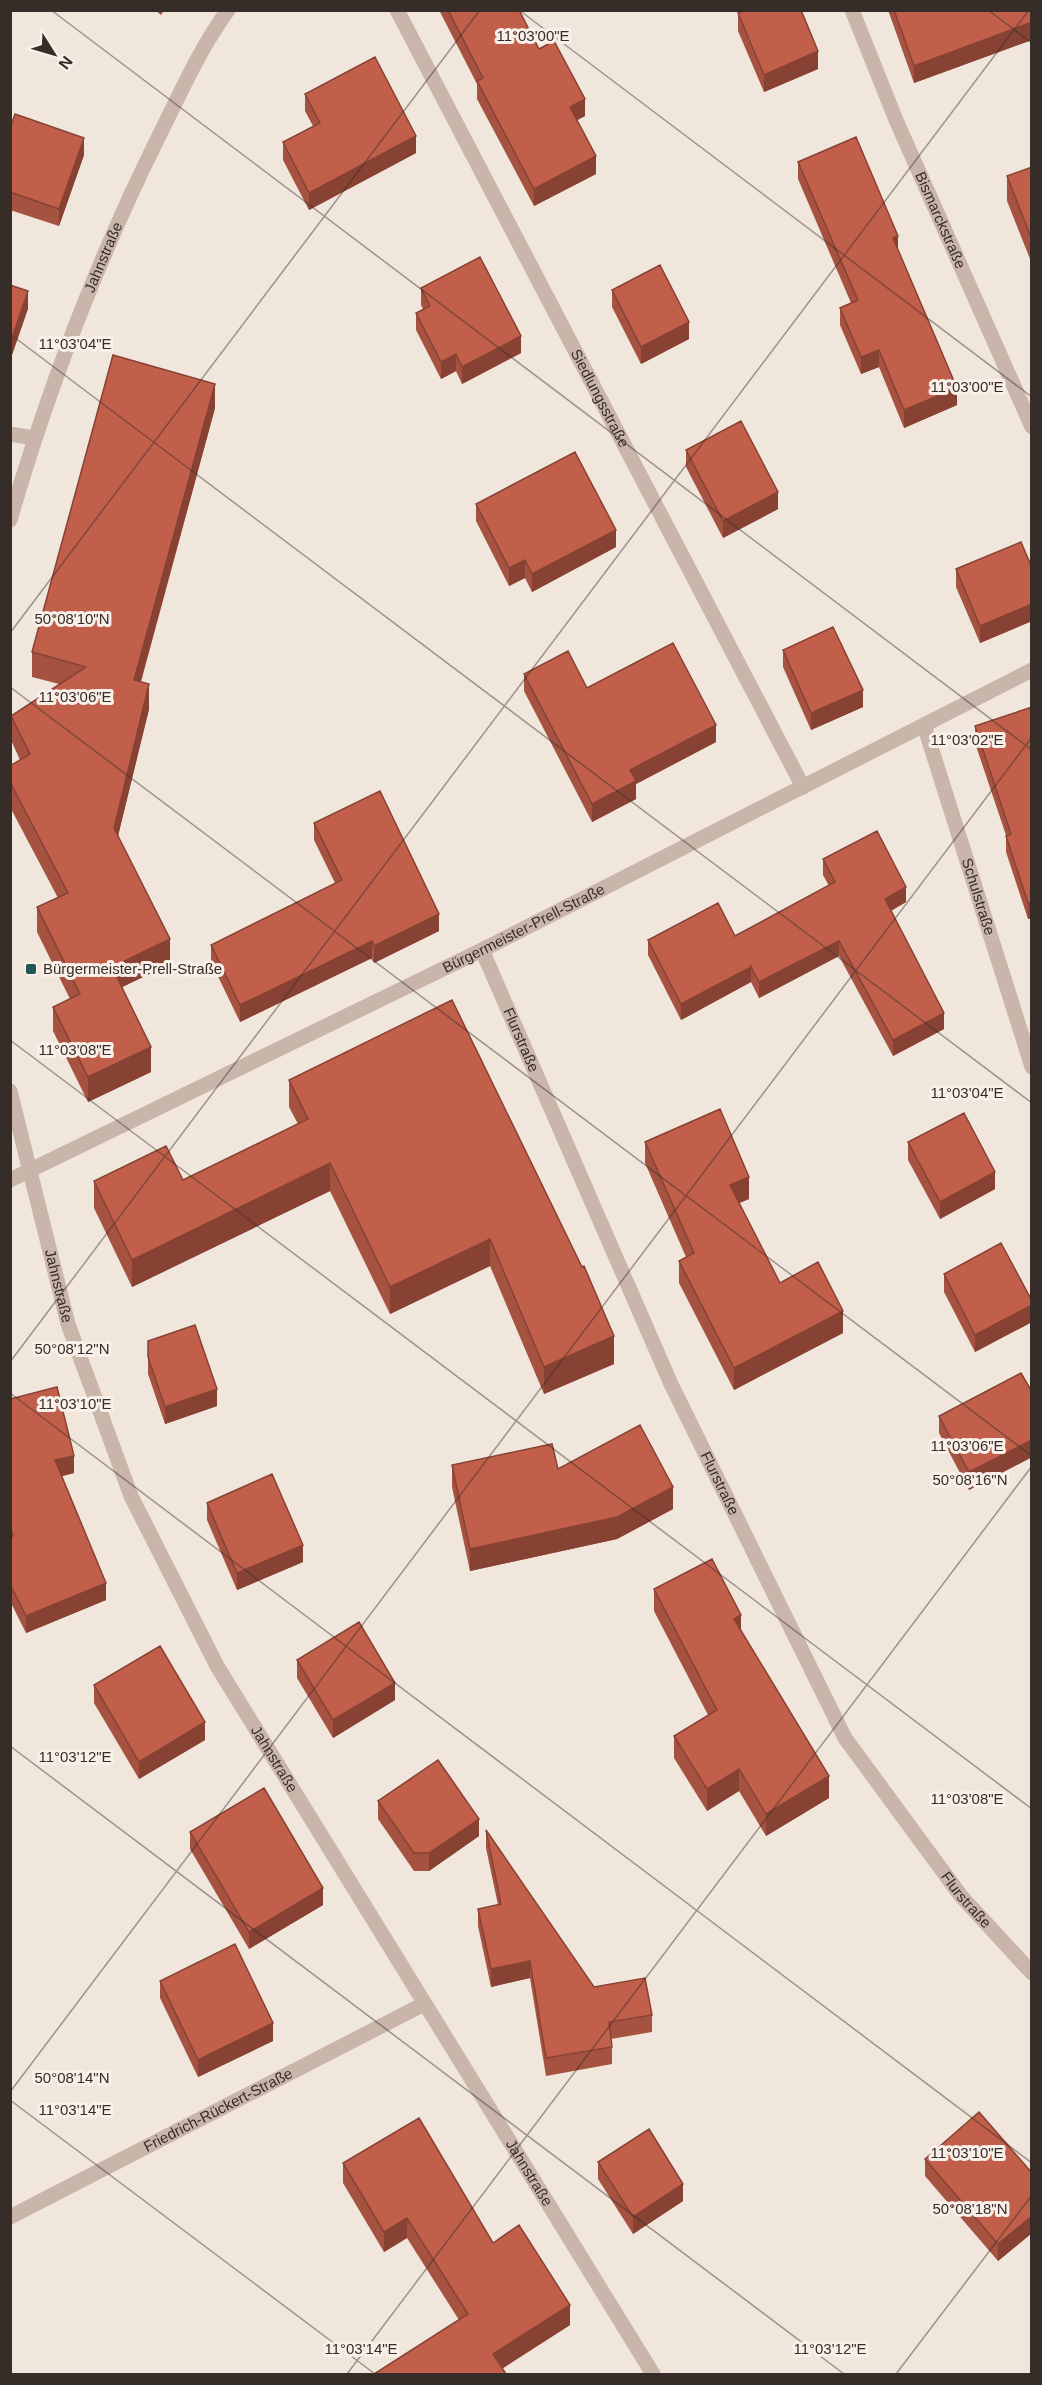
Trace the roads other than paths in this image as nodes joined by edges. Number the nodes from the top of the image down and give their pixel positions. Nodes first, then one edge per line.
1 (228, 10) edge
2 (397, 10) edge
3 (852, 10) edge
4 (1032, 427) edge
5 (10, 434) edge
6 (34, 438) junction
7 (10, 520) edge
8 (1032, 670) edge
9 (924, 725) junction
10 (803, 787) junction
11 (482, 950) junction
12 (1032, 1067) edge
13 (10, 1091) edge
14 (29, 1171) junction
15 (10, 1180) edge
16 (1032, 1973) edge
17 (424, 2004) junction
18 (10, 2217) edge
19 (653, 2374) edge

1 - 6 street, Jahnstraße
2 - 10 street, Siedlungsstraße
3 - 4 street, Bismarckstraße
5 - 6 street
6 - 7 street, Jahnstraße
8 - 9 street, Bürgermeister-Prell-Straße
9 - 10 street, Bürgermeister-Prell-Straße
9 - 12 street, Schulstraße
10 - 11 street, Bürgermeister-Prell-Straße
11 - 14 street, Bürgermeister-Prell-Straße
11 - 16 street, Flurstraße
13 - 14 street, Jahnstraße
14 - 15 street, Bürgermeister-Prell-Straße
14 - 17 street, Jahnstraße
17 - 18 street, Friedrich-Rückert-Straße
17 - 19 street, Jahnstraße

